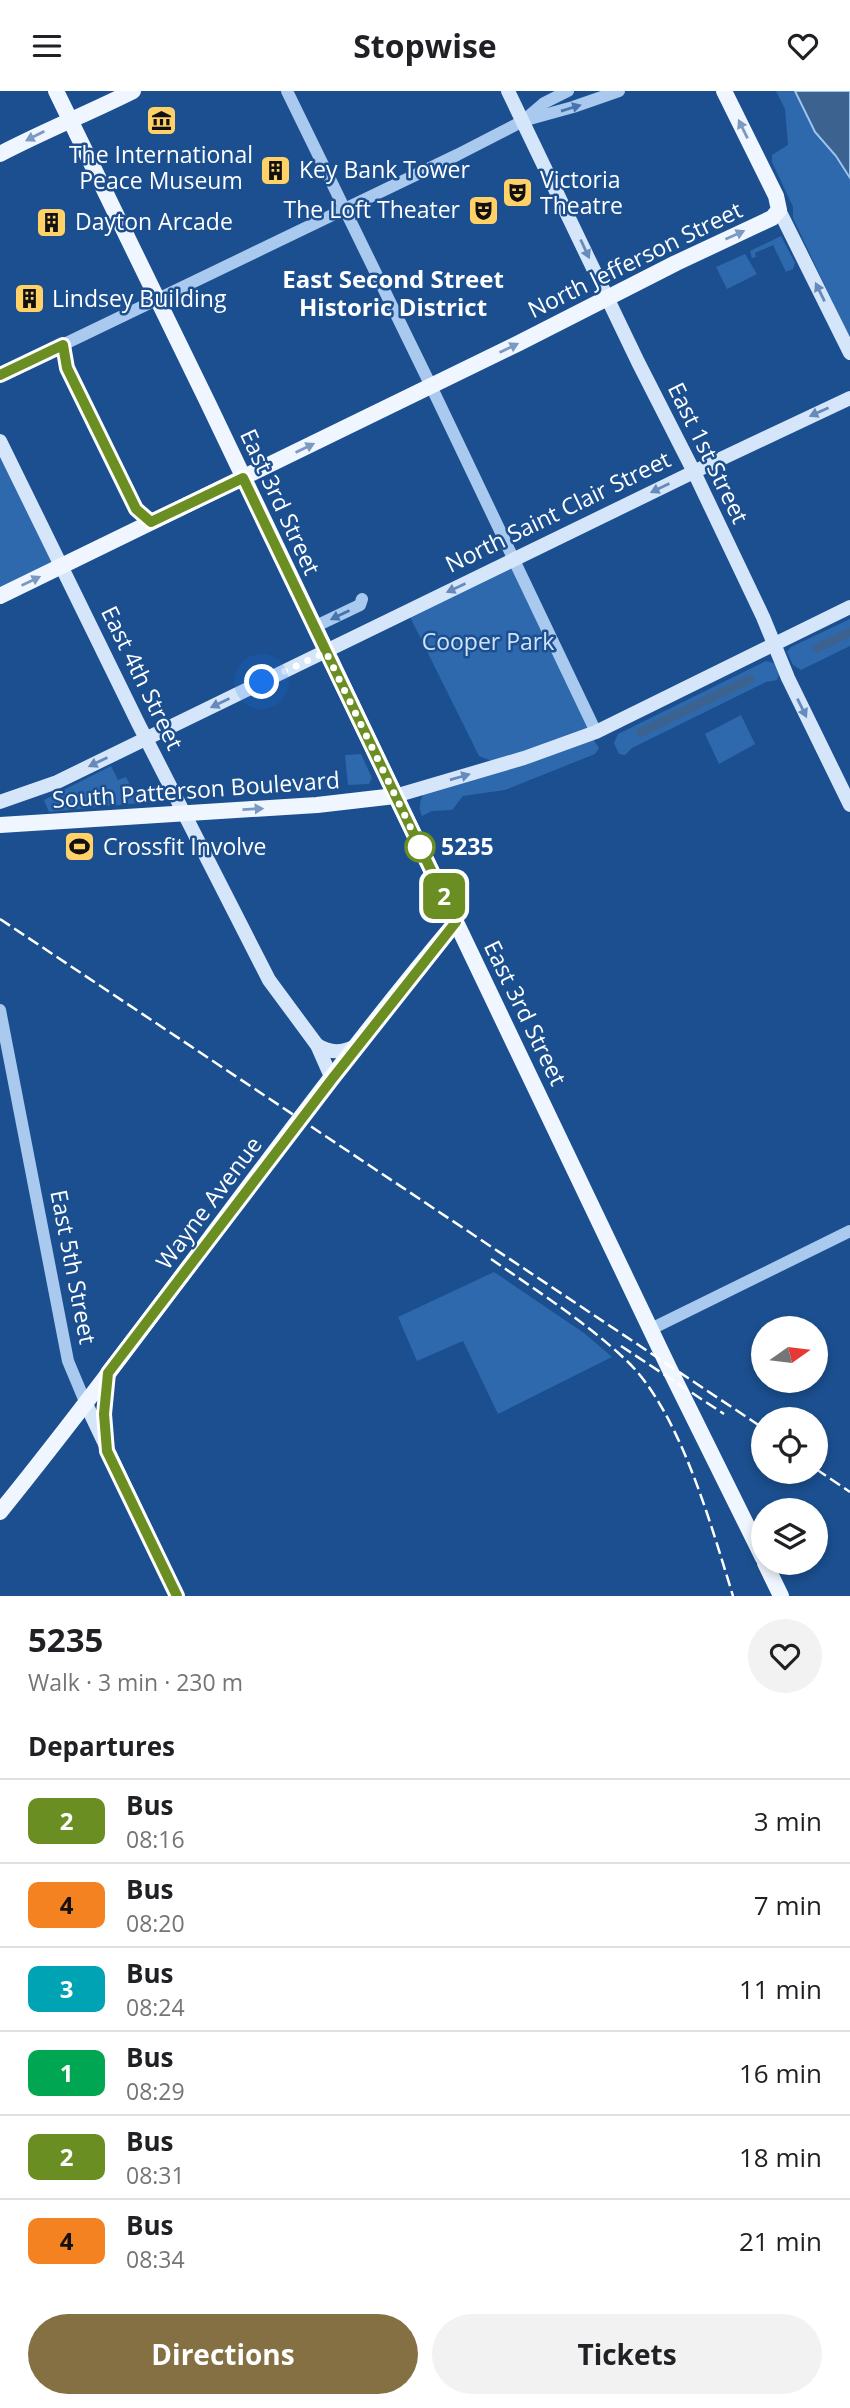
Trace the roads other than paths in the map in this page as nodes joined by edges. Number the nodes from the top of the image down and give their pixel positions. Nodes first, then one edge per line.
1 (56, 91) edge
2 (133, 91) edge
3 (287, 91) edge
4 (508, 91) edge
5 (568, 91) edge
6 (619, 91) edge
7 (724, 91) edge
8 (70, 120) junction
9 (523, 121) junction
10 (0, 154) edge
11 (344, 209) junction
12 (779, 210) junction
13 (607, 297) junction
14 (158, 299) junction
15 (850, 353) edge
16 (0, 375) edge
17 (431, 386) junction
18 (850, 398) edge
19 (0, 441) edge
20 (694, 471) junction
21 (243, 478) junction
22 (514, 560) junction
23 (61, 566) junction
24 (0, 596) edge
25 (362, 599) dead end
26 (850, 607) edge
27 (314, 627) junction
28 (775, 645) junction
29 (326, 652) junction
30 (597, 732) junction
31 (146, 739) junction
32 (395, 796) junction
33 (0, 801) edge
34 (850, 806) edge
35 (184, 813) junction
36 (0, 825) edge
37 (456, 922) junction
38 (0, 1010) edge
39 (360, 1043) junction
40 (317, 1045) junction
41 (332, 1079) junction
42 (850, 1231) edge
43 (651, 1329) junction
44 (108, 1373) junction
45 (86, 1404) junction
46 (107, 1451) junction
47 (0, 1512) edge
48 (751, 1533) edge
49 (772, 1575) edge
50 (177, 1596) edge
51 (782, 1596) edge

1 - 8 main road, East 3rd Street
2 - 8 main road
3 - 11 street
4 - 9 main road, East 1st Street
5 - 9 street
9 -> 6 street
12 -> 7 main road
8 -> 10 main road
8 - 14 main road, East 3rd Street
9 - 11 street
9 -> 13 main road, East 1st Street
11 - 14 street
11 - 17 street
13 -> 12 main road, North Jefferson Street
15 -> 12 main road
17 -> 13 main road, North Jefferson Street
13 - 20 main road, East 1st Street
14 - 16 street
14 - 21 main road, East 3rd Street
21 -> 17 main road, North Jefferson Street
17 - 22 street
18 -> 20 main road, North Saint Clair Street
19 - 23 main road, East 4th Street
20 -> 22 main road, North Saint Clair Street
20 - 28 main road, East 1st Street
21 - 23 main road, North Jefferson Street
21 - 27 main road, East 3rd Street
22 -> 29 main road, North Saint Clair Street
22 - 30 street
24 -> 23 main road, North Jefferson Street
23 - 31 main road, East 4th Street
25 -> 27 street
26 - 28 main road
27 - 29 main road, East 3rd Street
28 - 30 main road
28 -> 34 main road, East 1st Street
29 -> 31 main road, North Saint Clair Street
29 - 32 main road, East 3rd Street
32 -> 30 main road
31 -> 33 main road, North Saint Clair Street
31 - 35 main road, East 4th Street
35 -> 32 main road, South Patterson Boulevard
32 - 37 main road, East 3rd Street
35 - 36 main road, South Patterson Boulevard
35 - 40 main road, East 4th Street
37 - 39 main road, Wayne Avenue
37 - 43 main road, East 3rd Street
38 - 45 street, East 5th Street
39 - 40 main road
39 - 41 main road, Wayne Avenue
40 - 41 main road, East 4th Street
41 - 44 main road, Wayne Avenue
42 - 43 street
43 - 48 main road, East 3rd Street
44 - 45 main road, Wayne Avenue
44 - 46 main road
45 - 46 main road, East 5th Street
45 - 47 main road, Wayne Avenue
46 - 50 main road, East 5th Street
49 - 51 main road, East 3rd Street

